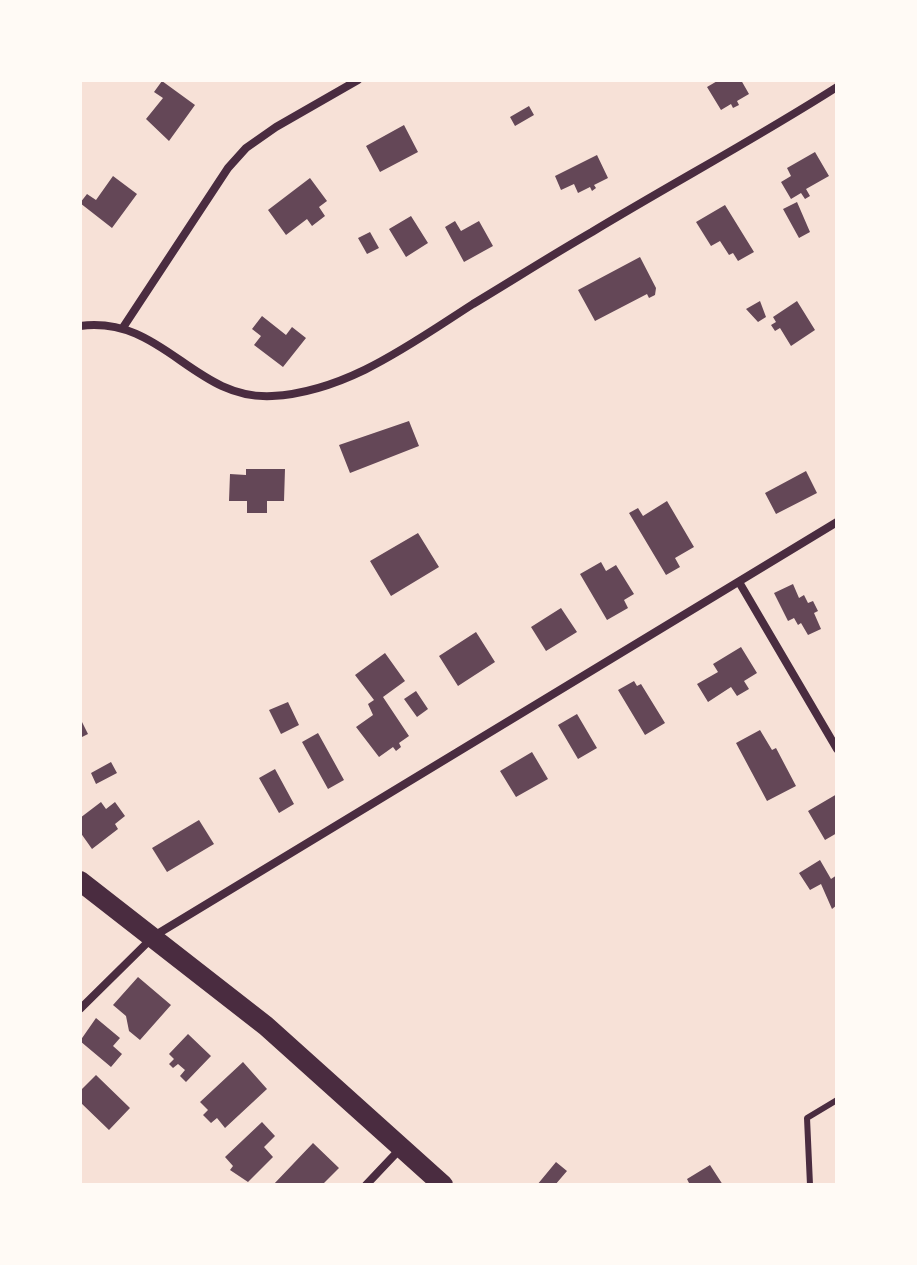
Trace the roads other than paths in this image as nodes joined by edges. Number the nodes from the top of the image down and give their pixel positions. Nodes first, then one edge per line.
1 (358, 80) edge
2 (837, 87) edge
3 (80, 326) edge
4 (124, 326) junction
5 (837, 522) edge
6 (739, 582) junction
7 (837, 749) edge
8 (80, 881) edge
9 (154, 936) junction
10 (80, 1009) edge
11 (837, 1100) edge
12 (402, 1147) junction
13 (366, 1185) edge
14 (443, 1185) edge
15 (810, 1185) edge

1 - 4 street
2 - 4 street
3 - 4 street
5 - 6 street
6 - 7 street
6 - 9 street
8 - 9 main road
9 - 10 street
9 - 12 main road
11 - 15 lane
12 - 13 street
12 - 14 main road

